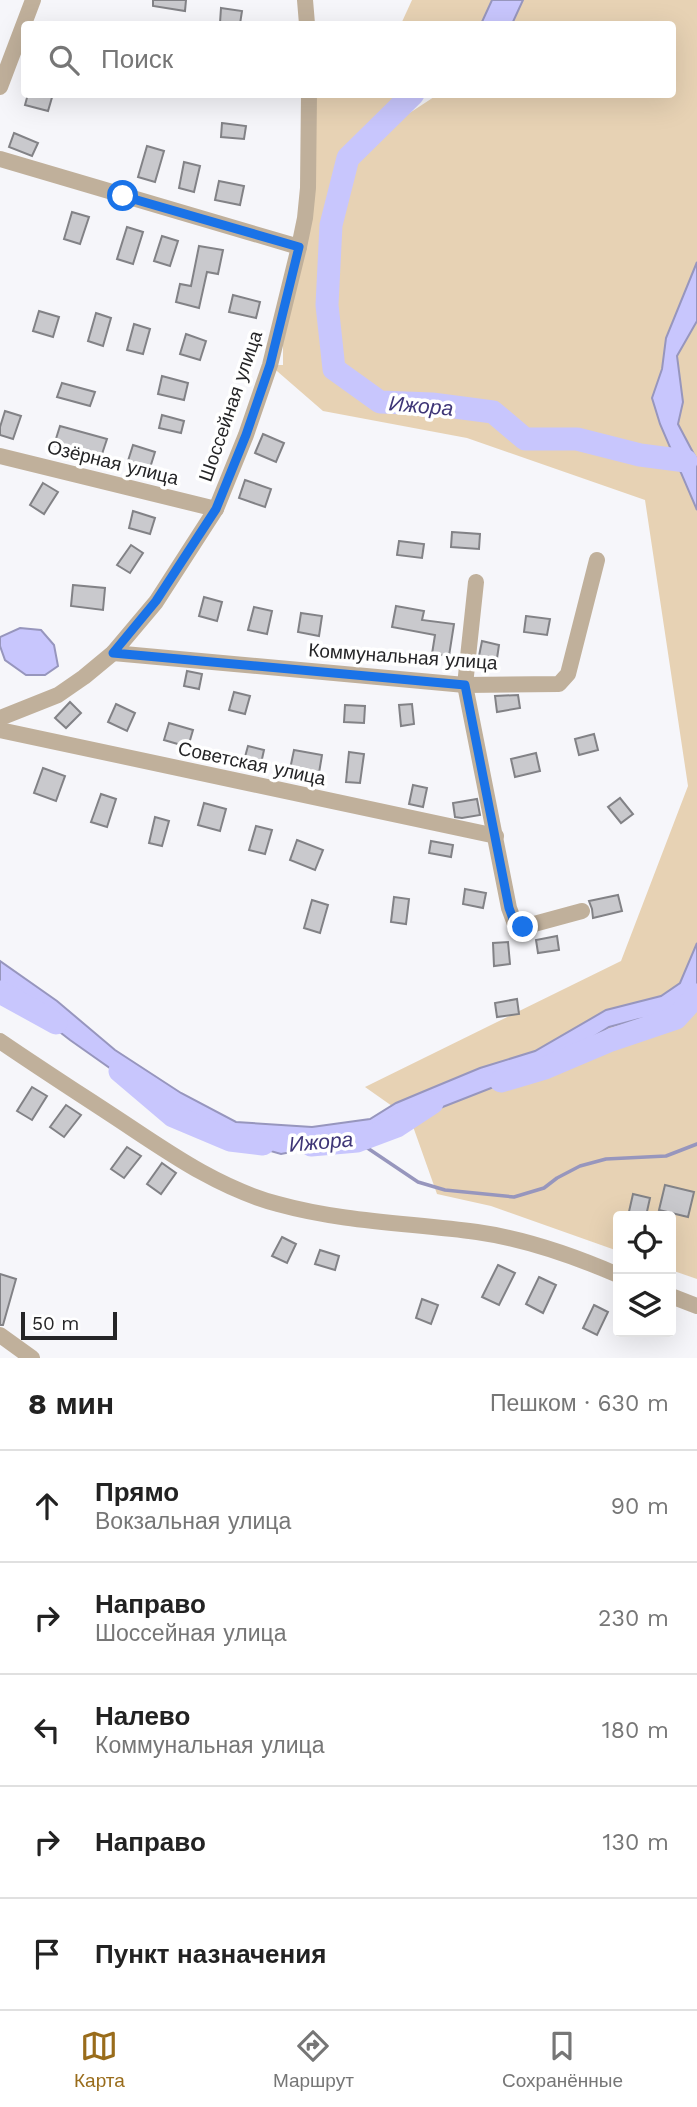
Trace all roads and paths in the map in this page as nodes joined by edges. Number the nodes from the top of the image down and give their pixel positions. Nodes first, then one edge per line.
1 (33, 0) edge
2 (305, 0) edge
3 (25, 21) edge
4 (307, 21) edge
5 (21, 32) edge
6 (0, 87) edge
7 (309, 98) edge
8 (0, 159) edge
9 (299, 247) junction
10 (0, 456) edge
11 (216, 509) junction
12 (597, 559) dead end
13 (476, 582) dead end
14 (113, 653) junction
15 (465, 685) junction
16 (0, 719) edge
17 (0, 730) edge
18 (496, 836) junction
19 (582, 911) dead end
20 (0, 1041) edge
21 (616, 1274) edge
22 (676, 1298) edge
23 (697, 1306) edge
24 (0, 1335) edge
25 (32, 1358) edge

1 - 3 street
2 - 4 street
5 - 6 street
7 - 9 street, Шоссейная улица
8 - 9 street
9 - 11 street, Шоссейная улица
10 - 11 street, Озёрная улица
11 - 14 street, Шоссейная улица
12 - 15 street, Коммунальная улица
13 - 15 street
14 - 15 street, Коммунальная улица
14 - 16 street, Шоссейная улица
15 - 18 street
17 - 18 street, Советская улица
18 - 19 street
20 - 21 street
22 - 23 street
24 - 25 street

